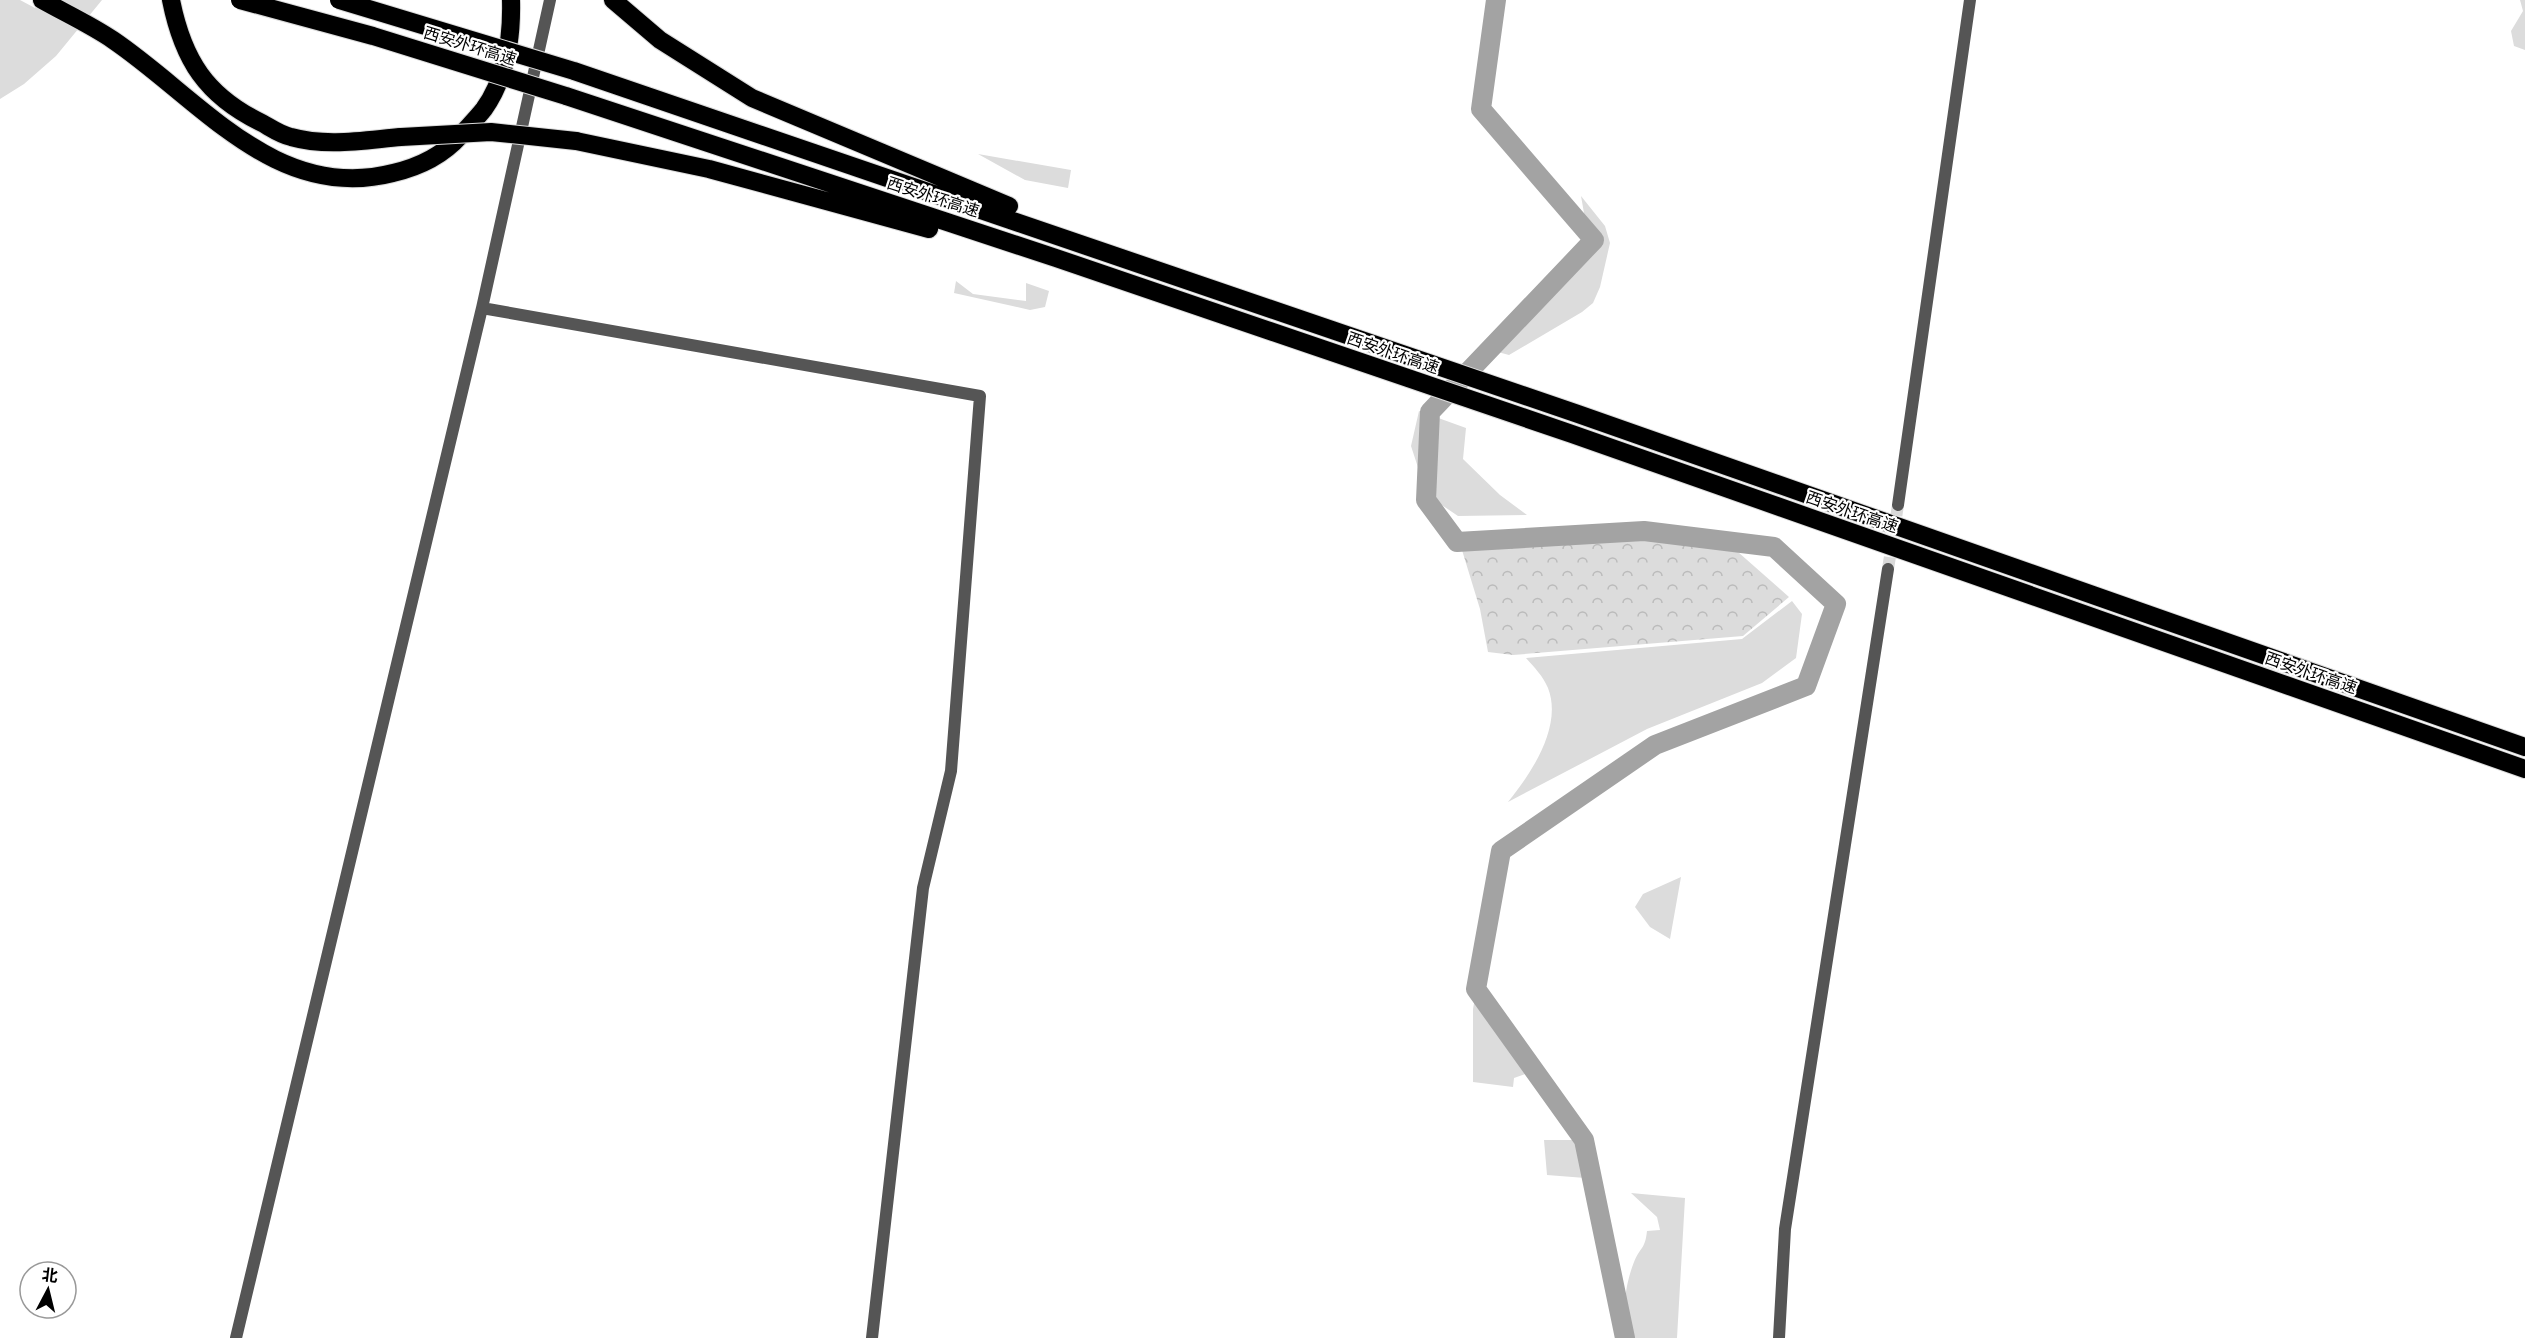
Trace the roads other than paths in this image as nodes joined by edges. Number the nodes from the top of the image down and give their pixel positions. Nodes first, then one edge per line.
1 (42, 0) edge
2 (171, 0) edge
3 (240, 0) edge
4 (339, 0) edge
5 (511, 0) edge
6 (550, 0) edge
7 (613, 0) edge
8 (1970, 0) edge
9 (1194, 282) junction
10 (1180, 301) junction
11 (482, 308) junction
12 (1898, 505) tunnel mouth
13 (1888, 569) tunnel mouth
14 (2525, 747) edge
15 (2525, 769) edge
16 (236, 1338) edge
17 (872, 1338) edge
18 (1779, 1338) edge

1 - 5 highway
2 - 10 highway, bridge
3 - 10 highway, 西安外环高速, bridge
4 - 9 highway, 西安外环高速, bridge
6 - 11 street
7 - 9 highway
8 - 12 street
9 - 14 highway, 西安外环高速
10 - 15 highway, 西安外环高速
11 - 16 street
11 - 17 street
13 - 18 street

